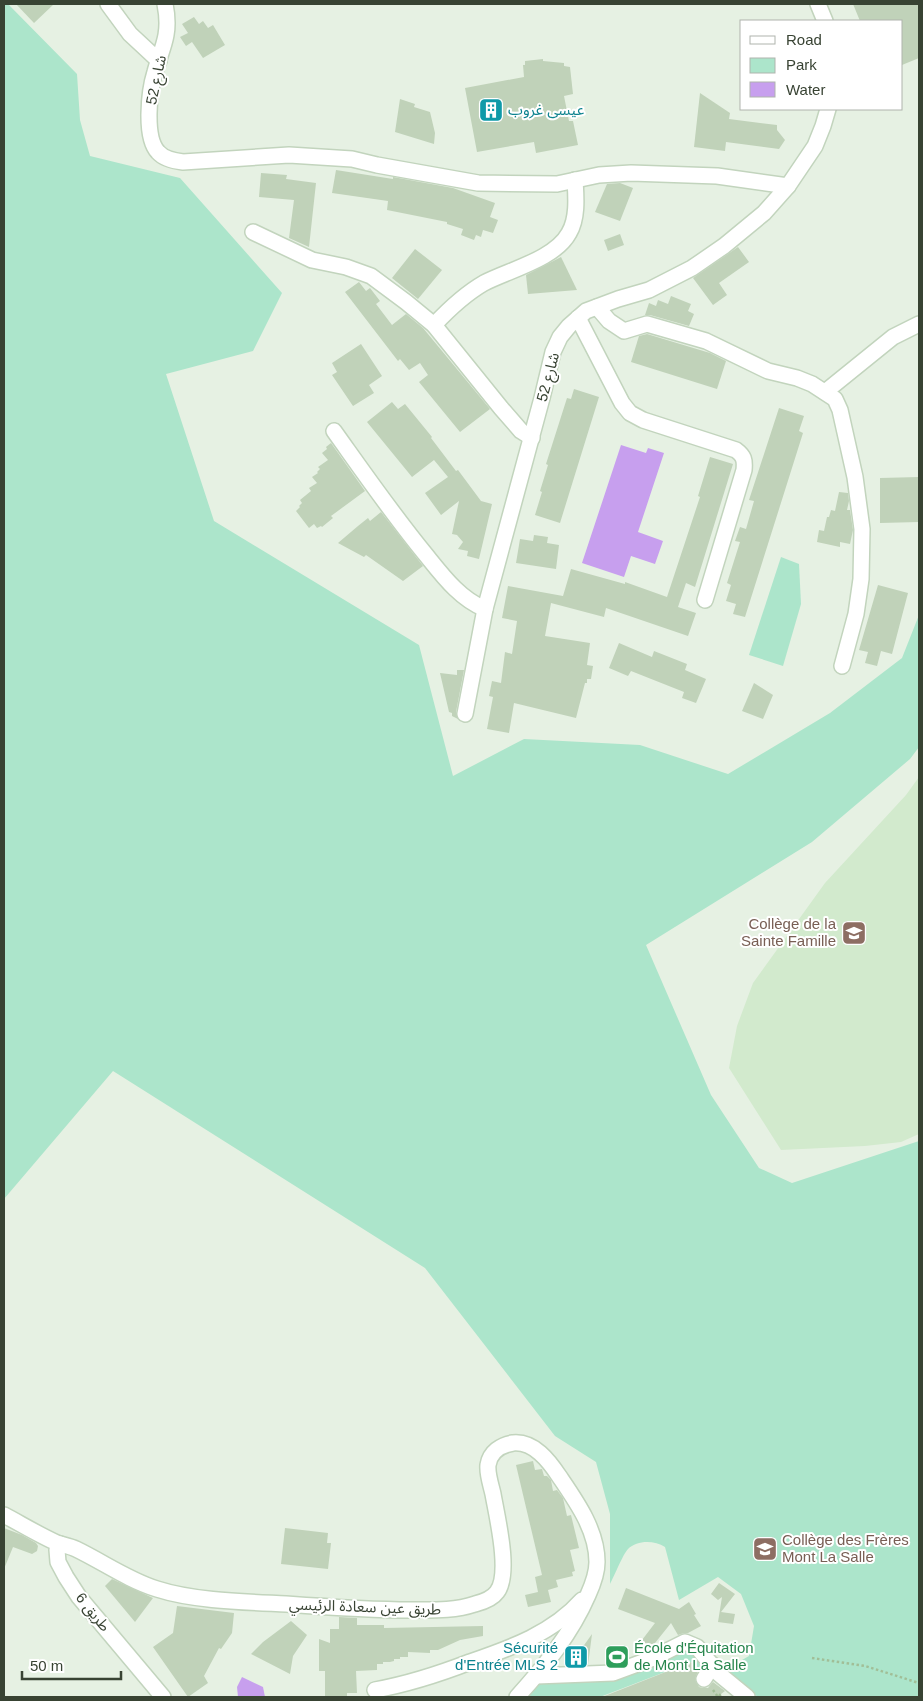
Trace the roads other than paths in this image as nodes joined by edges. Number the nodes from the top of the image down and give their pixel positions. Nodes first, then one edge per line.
1 (108, 4) edge
2 (165, 4) edge
3 (818, 4) edge
4 (825, 20) edge
5 (158, 61) junction
6 (828, 110) edge
7 (575, 180) junction
8 (788, 186) junction
9 (253, 232) dead end
10 (597, 307) junction
11 (578, 318) junction
12 (919, 324) edge
13 (434, 325) junction
14 (825, 392) junction
15 (334, 431) dead end
16 (532, 438) junction
17 (705, 600) dead end
18 (485, 609) junction
19 (842, 666) dead end
20 (465, 714) dead end
21 (4, 1515) edge
22 (60, 1544) junction
23 (590, 1591) junction
24 (713, 1665) junction
25 (541, 1676) junction
26 (704, 1679) dead end
27 (375, 1690) dead end
28 (163, 1697) edge
29 (517, 1697) edge
30 (747, 1697) edge

1 - 5 street
2 - 5 street, شارع 52
3 - 4 street
5 - 7 street, شارع 52
6 - 8 street, شارع 52
7 - 8 street, شارع 52
7 - 13 street
8 - 10 street, شارع 52
9 - 13 street
10 - 11 street, شارع 52
10 - 14 street
11 - 16 street, شارع 52
11 - 17 street
12 - 14 street
13 - 16 street
14 - 19 street
15 - 18 street
16 - 18 street, شارع 52
18 - 20 street, شارع 52
21 - 22 street, طريق عين سعادة الرئيسي
22 - 23 street, طريق عين سعادة الرئيسي
22 - 28 street, طريق 6
23 - 25 street, طريق عين سعادة الرئيسي
23 - 27 street
24 - 25 street
24 - 26 street
24 - 30 street
25 - 29 street, طريق عين سعادة الرئيسي

